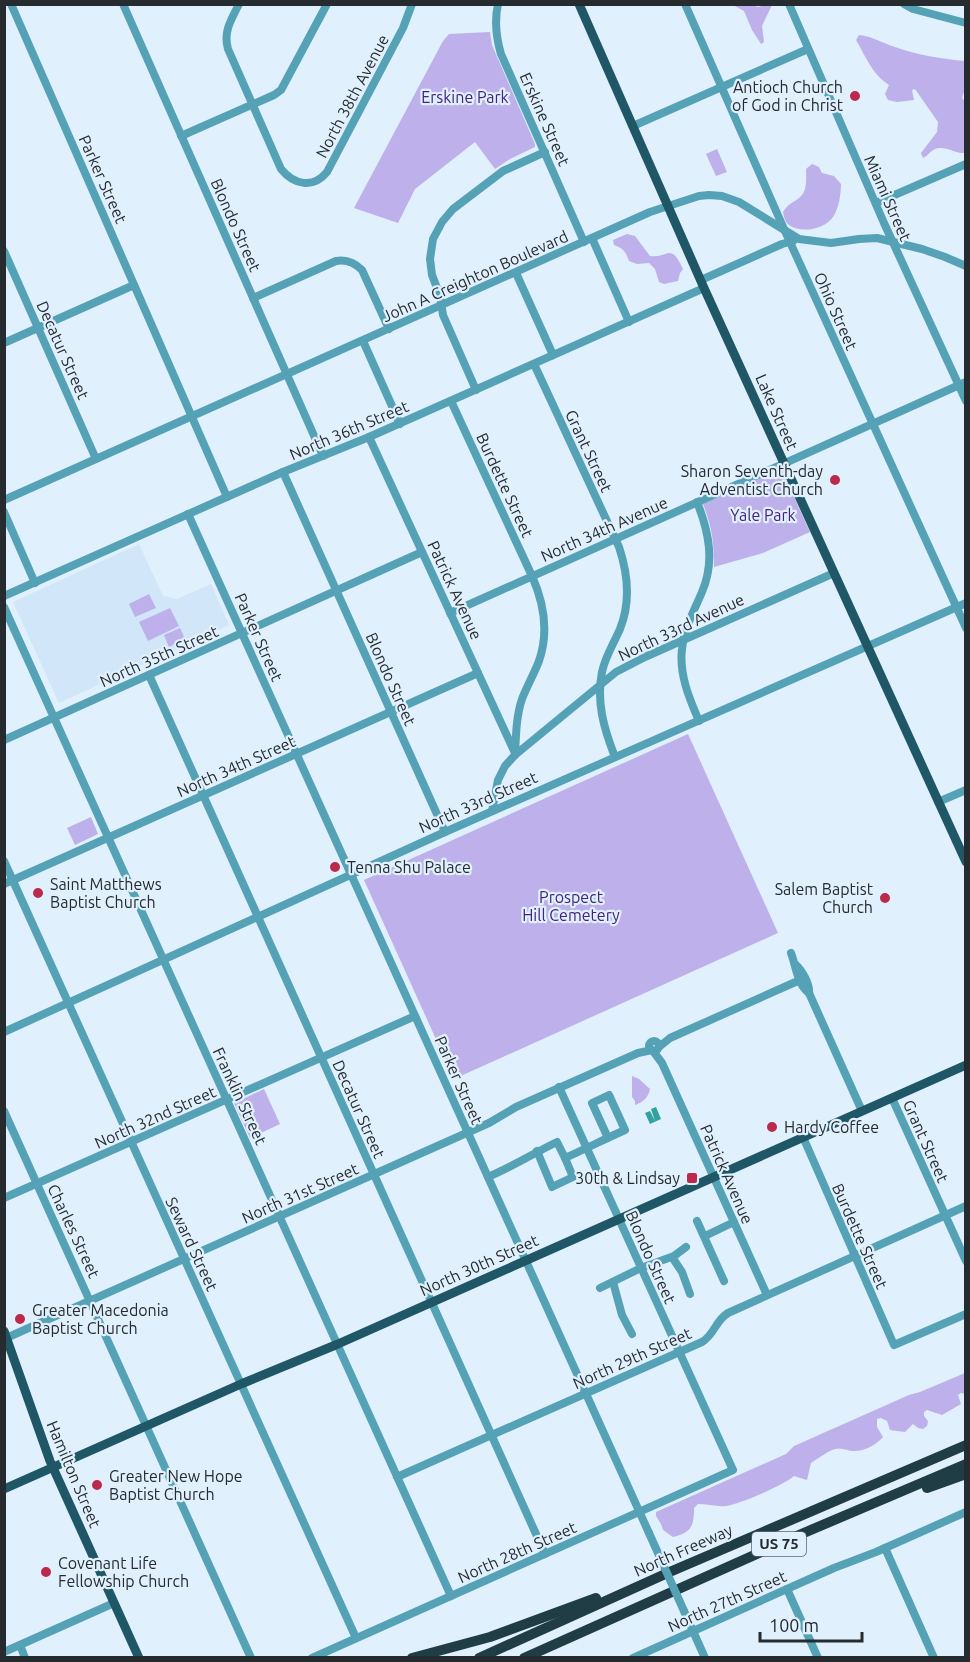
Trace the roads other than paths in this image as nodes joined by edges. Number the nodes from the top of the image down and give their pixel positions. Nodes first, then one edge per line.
1 (11, 4) edge
2 (123, 4) edge
3 (239, 4) edge
4 (327, 4) edge
5 (412, 4) edge
6 (498, 4) edge
7 (579, 4) edge
8 (685, 4) edge
9 (789, 4) edge
10 (904, 4) edge
11 (966, 23) edge
12 (808, 49) junction
13 (722, 87) junction
14 (253, 105) junction
15 (633, 126) junction
16 (182, 136) junction
17 (545, 152) junction
18 (964, 167) edge
19 (876, 203) junction
20 (668, 207) junction
21 (784, 229) junction
22 (592, 238) junction
23 (799, 239) junction
24 (584, 242) junction
25 (790, 242) junction
26 (893, 242) junction
27 (4, 251) edge
28 (966, 266) edge
29 (516, 273) junction
30 (702, 284) junction
31 (134, 285) junction
32 (253, 298) junction
33 (442, 306) junction
34 (629, 322) junction
35 (38, 327) junction
36 (389, 329) junction
37 (363, 341) junction
38 (4, 342) edge
39 (554, 355) junction
40 (534, 364) junction
41 (287, 375) junction
42 (962, 383) edge
43 (476, 390) junction
44 (452, 401) junction
45 (966, 401) edge
46 (192, 417) junction
47 (872, 423) junction
48 (400, 424) junction
49 (369, 438) junction
50 (323, 456) junction
51 (96, 459) junction
52 (784, 463) junction
53 (282, 472) junction
54 (227, 497) junction
55 (4, 500) edge
56 (697, 502) junction
57 (4, 512) edge
58 (188, 514) junction
59 (615, 539) junction
60 (422, 552) junction
61 (834, 573) junction
62 (532, 576) junction
63 (35, 583) junction
64 (336, 591) junction
65 (4, 596) edge
66 (966, 603) edge
67 (4, 607) edge
68 (956, 608) junction
69 (450, 612) junction
70 (966, 628) edge
71 (242, 633) junction
72 (684, 640) junction
73 (867, 647) junction
74 (478, 673) junction
75 (149, 675) junction
76 (600, 684) junction
77 (391, 712) junction
78 (54, 718) junction
79 (699, 721) junction
80 (4, 740) edge
81 (296, 754) junction
82 (515, 754) junction
83 (615, 757) junction
84 (966, 790) edge
85 (202, 796) junction
86 (938, 802) junction
87 (492, 811) junction
88 (444, 832) junction
89 (108, 838) junction
90 (4, 861) edge
91 (966, 862) edge
92 (351, 874) junction
93 (13, 880) junction
94 (4, 884) edge
95 (257, 917) junction
96 (791, 953) dead end
97 (163, 961) junction
98 (795, 964) junction
99 (800, 980) junction
100 (809, 993) junction
101 (68, 1003) junction
102 (415, 1016) junction
103 (4, 1032) edge
104 (654, 1047) junction
105 (320, 1058) junction
106 (966, 1065) edge
107 (559, 1088) junction
108 (892, 1098) junction
109 (226, 1100) junction
110 (862, 1111) junction
111 (4, 1112) edge
112 (467, 1133) junction
113 (802, 1137) junction
114 (608, 1138) junction
115 (131, 1142) junction
116 (586, 1148) junction
117 (537, 1151) junction
118 (564, 1158) junction
119 (374, 1175) junction
120 (714, 1176) junction
121 (488, 1178) junction
122 (37, 1184) junction
123 (4, 1198) edge
124 (966, 1206) edge
125 (945, 1215) junction
126 (280, 1217) junction
127 (618, 1219) junction
128 (698, 1221) dead end
129 (734, 1222) junction
130 (705, 1236) junction
131 (687, 1247) dead end
132 (854, 1256) junction
133 (672, 1257) junction
134 (184, 1259) junction
135 (525, 1261) junction
136 (966, 1261) edge
137 (641, 1268) junction
138 (724, 1281) dead end
139 (613, 1282) junction
140 (600, 1288) dead end
141 (690, 1294) dead end
142 (767, 1295) junction
143 (91, 1301) junction
144 (431, 1303) junction
145 (966, 1314) edge
146 (632, 1334) dead end
147 (5, 1336) edge
148 (338, 1344) junction
149 (679, 1352) junction
150 (241, 1384) junction
151 (585, 1393) junction
152 (147, 1426) junction
153 (491, 1435) junction
154 (966, 1436) edge
155 (966, 1445) edge
156 (966, 1464) edge
157 (52, 1468) junction
158 (733, 1470) joint
159 (966, 1474) edge
160 (397, 1477) junction
161 (4, 1489) edge
162 (826, 1504) junction
163 (966, 1512) edge
164 (639, 1513) junction
165 (833, 1520) junction
166 (885, 1548) junction
167 (545, 1554) junction
168 (672, 1571) junction
169 (787, 1589) junction
170 (451, 1596) junction
171 (114, 1603) junction
172 (593, 1626) junction
173 (693, 1631) junction
174 (356, 1638) junction
175 (20, 1645) junction
176 (4, 1652) edge
177 (25, 1658) edge
178 (139, 1658) edge
179 (251, 1658) edge
180 (312, 1658) edge
181 (412, 1658) edge
182 (479, 1658) edge
183 (524, 1658) edge
184 (530, 1658) edge
185 (633, 1658) edge
186 (705, 1658) edge
187 (818, 1658) edge
188 (934, 1658) edge

1 - 31 street, Parker Street
2 - 16 street, Blondo Street
3 - 14 street
4 - 14 street
5 - 14 street, North 38th Avenue
6 - 17 street, Erskine Street
7 - 15 main road, Lake Street
8 - 13 street, Ohio Street
9 - 12 street, Miami Street
10 - 11 street
12 - 13 street
12 - 19 street, Miami Street
13 - 15 street
13 - 21 street, Ohio Street
14 - 16 street
15 - 20 main road, Lake Street
16 - 32 street, Blondo Street
17 - 24 street, Erskine Street
17 - 33 street
18 - 19 street
19 - 26 street, Miami Street
20 - 21 street, John A Creighton Boulevard
20 - 22 street, John A Creighton Boulevard
20 - 30 main road, Lake Street
21 - 23 street, John A Creighton Boulevard
21 - 25 street, Ohio Street
22 - 24 street, John A Creighton Boulevard
22 - 34 street
23 - 25 street, North 36th Street
23 - 26 street, John A Creighton Boulevard
24 - 29 street, John A Creighton Boulevard
25 - 30 street, North 36th Street
25 - 47 street, Ohio Street
26 - 28 street, John A Creighton Boulevard
26 - 42 street, Miami Street
27 - 35 street, Decatur Street
29 - 33 street, John A Creighton Boulevard
29 - 39 street
30 - 34 street, North 36th Street
30 - 52 main road, Lake Street
31 - 35 street
31 - 46 street, Parker Street
32 - 36 street
32 - 41 street, Blondo Street
33 - 36 street, John A Creighton Boulevard
33 - 43 street
34 - 39 street, North 36th Street
35 - 38 street
35 - 51 street, Decatur Street
36 - 37 street, John A Creighton Boulevard
37 - 41 street, John A Creighton Boulevard
37 - 48 street
39 - 40 street, North 36th Street
40 - 43 street, North 36th Street
40 - 59 street, Grant Street
41 - 46 street, John A Creighton Boulevard
41 - 50 street, Blondo Street
42 - 45 street, Miami Street
42 - 47 street, North 34th Avenue
43 - 44 street, North 36th Street
44 - 48 street, North 36th Street
44 - 62 street, Burdette Street
46 - 51 street, John A Creighton Boulevard
46 - 54 street, Parker Street
47 - 52 street, North 34th Avenue
47 - 68 street, Ohio Street
48 - 49 street, North 36th Street
49 - 50 street, North 36th Street
49 - 60 street, Patrick Avenue
50 - 53 street, North 36th Street
51 - 55 street, John A Creighton Boulevard
52 - 56 street, North 34th Avenue
52 - 61 main road, Lake Street
53 - 54 street, North 36th Street
53 - 64 street, Blondo Street
54 - 58 street, North 36th Street
56 - 59 street, North 34th Avenue
56 - 72 street
57 - 63 street
58 - 63 street, North 36th Street
58 - 71 street, Parker Street
59 - 62 street, North 34th Avenue
59 - 76 street, Grant Street
60 - 64 street, North 35th Street
60 - 69 street, Patrick Avenue
61 - 72 street, North 33rd Avenue
61 - 73 main road, Lake Street
62 - 69 street, North 34th Avenue
62 - 82 street, Burdette Street
63 - 65 street, North 36th Street
64 - 71 street, North 35th Street
64 - 77 street, Blondo Street
66 - 68 street, North 33rd Street
67 - 78 street, Franklin Street
68 - 70 street, Ohio Street
68 - 73 street, North 33rd Street
69 - 74 street, Patrick Avenue
71 - 75 street, North 35th Street
71 - 81 street, Parker Street
72 - 76 street, North 33rd Avenue
72 - 79 street
73 - 79 street, North 33rd Street
73 - 86 main road, Lake Street
74 - 77 street, North 34th Street
74 - 82 street, Patrick Avenue
75 - 78 street, North 35th Street
75 - 85 street, Decatur Street
76 - 82 street, North 33rd Avenue
76 - 83 street, Grant Street
77 - 81 street, North 34th Street
77 - 88 street, Blondo Street
78 - 80 street, North 35th Street
78 - 89 street, Franklin Street
79 - 83 street, North 33rd Street
81 - 85 street, North 34th Street
81 - 92 street, Parker Street
82 - 87 street, North 33rd Avenue
83 - 87 street, North 33rd Street
84 - 86 street
85 - 89 street, North 34th Street
85 - 95 street, Decatur Street
86 - 91 main road, Lake Street
87 - 88 street, North 33rd Street
88 - 92 street, North 33rd Street
89 - 93 street, North 34th Street
89 - 97 street, Franklin Street
90 - 93 street, Seward Street
92 - 95 street, North 33rd Street
92 - 102 street, Parker Street
93 - 94 street, North 34th Street
93 - 101 street, Seward Street
95 - 97 street, North 33rd Street
95 - 105 street, Decatur Street
96 - 98 street
97 - 101 street, North 33rd Street
97 - 109 street, Franklin Street
98 - 99 street
98 - 100 street
99 - 100 street
99 - 104 street, North 31st Street
100 - 110 street
101 - 103 street, North 33rd Street
101 - 115 street, Seward Street
102 - 105 street, North 32nd Street
102 - 112 street, Parker Street
104 - 107 street, North 31st Street
104 - 120 street, Patrick Avenue
105 - 109 street, North 32nd Street
105 - 119 street, Decatur Street
106 - 108 main road, North 30th Street
107 - 112 street, North 31st Street
107 - 116 street, Blondo Street
108 - 110 main road, North 30th Street
108 - 125 street, Grant Street
109 - 115 street, North 32nd Street
109 - 126 street, Franklin Street
110 - 113 main road, North 30th Street
111 - 122 street, Charles Street
112 - 119 street, North 31st Street
112 - 121 street, Parker Street
113 - 120 main road, North 30th Street
113 - 132 street, Burdette Street
114 - 114 street
114 - 116 street
115 - 122 street, North 32nd Street
115 - 134 street, Seward Street
116 - 118 street
116 - 127 street, Blondo Street
117 - 118 street
117 - 118 street
117 - 121 street
119 - 126 street, North 31st Street
119 - 144 street, Decatur Street
120 - 127 main road, North 30th Street
120 - 129 street, Patrick Avenue
121 - 135 street, Parker Street
122 - 123 street, North 32nd Street
122 - 143 street, Charles Street
124 - 125 street, North 29th Street
125 - 132 street, North 29th Street
125 - 136 street, Grant Street
126 - 134 street, North 31st Street
126 - 148 street, Franklin Street
127 - 135 main road, North 30th Street
127 - 137 street, Blondo Street
128 - 130 street
129 - 130 street
129 - 142 street, Patrick Avenue
130 - 138 street
131 - 133 street
132 - 142 street, North 29th Street
132 - 145 street, Burdette Street
133 - 137 street
133 - 141 street
134 - 143 street, North 31st Street
134 - 150 street, Seward Street
135 - 144 main road, North 30th Street
135 - 151 street, Parker Street
137 - 139 street
137 - 149 street, Blondo Street
139 - 140 street
139 - 146 street
142 - 149 street, North 29th Street
143 - 147 street, North 31st Street
143 - 152 street, Charles Street
144 - 148 main road, North 30th Street
144 - 153 street, Decatur Street
147 - 157 main road, Hamilton Street
148 - 150 main road, North 30th Street
148 - 160 street, Franklin Street
149 - 151 street, North 29th Street
149 - 158 street, Blondo Street
150 - 152 main road, North 30th Street
150 - 174 street, Seward Street
151 - 153 street, North 29th Street
151 - 164 street, Parker Street
152 - 157 main road, North 30th Street
152 - 179 street, Charles Street
153 - 160 street, North 29th Street
153 - 167 street, Decatur Street
154 - 162 highway
155 - 162 highway, North Freeway / US 75
156 - 165 highway, North Freeway / US 75
157 - 161 main road, North 30th Street
157 - 171 main road, Hamilton Street
158 - 164 street, North 28th Street
159 - 165 highway
160 - 170 street, Franklin Street
162 - 168 highway, North Freeway / US 75
163 - 166 street, North 27th Street
164 - 167 street, North 28th Street
164 - 173 street, Parker Street, bridge
165 - 172 highway, North Freeway / US 75
166 - 169 street, North 27th Street
166 - 188 street
167 - 170 street, North 28th Street
168 - 181 highway
168 - 182 highway, North Freeway / US 75
169 - 173 street, North 27th Street
169 - 187 street
170 - 174 street, North 28th Street
171 - 175 street
171 - 178 main road, Hamilton Street
172 - 183 highway, North Freeway / US 75
172 - 184 highway
173 - 185 street, North 27th Street
173 - 186 street, Parker Street
174 - 180 street, North 28th Street
175 - 176 street
175 - 177 street

